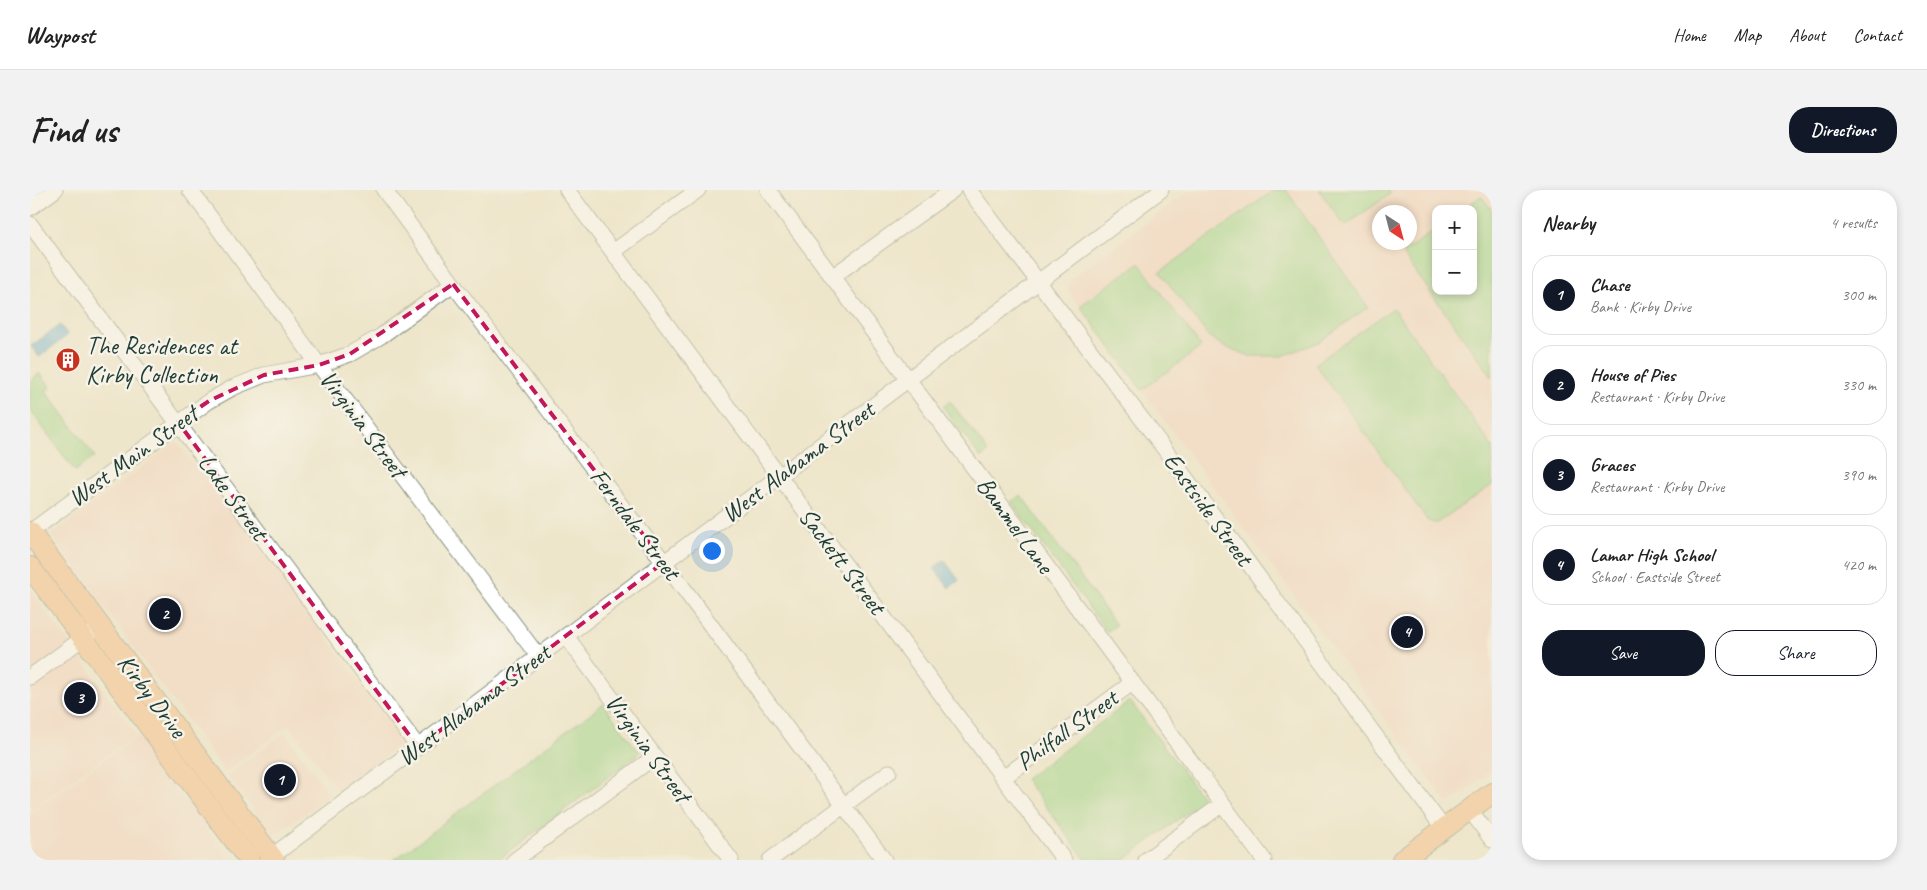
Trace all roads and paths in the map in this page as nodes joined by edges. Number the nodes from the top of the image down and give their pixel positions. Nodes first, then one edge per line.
1 (55, 190) edge
2 (190, 190) edge
3 (384, 190) edge
4 (568, 190) edge
5 (698, 190) edge
6 (768, 190) edge
7 (953, 190) edge
8 (970, 190) edge
9 (1161, 190) edge
10 (30, 208) edge
11 (30, 224) edge
12 (613, 252) junction
13 (832, 277) junction
14 (1038, 282) junction
15 (453, 284) junction
16 (319, 365) junction
17 (908, 380) junction
18 (178, 422) junction
19 (779, 476) junction
20 (30, 532) edge
21 (664, 562) junction
22 (30, 566) edge
23 (100, 626) junction
24 (566, 636) junction
25 (83, 638) junction
26 (538, 656) junction
27 (30, 677) edge
28 (1132, 683) junction
29 (171, 722) junction
30 (155, 734) junction
31 (418, 747) junction
32 (654, 757) junction
33 (889, 772) dead end
34 (1003, 778) junction
35 (1492, 793) edge
36 (1221, 804) junction
37 (844, 806) junction
38 (1470, 810) junction
39 (1444, 829) junction
40 (1492, 840) edge
41 (270, 859) edge
42 (249, 860) edge
43 (515, 860) edge
44 (731, 860) edge
45 (770, 860) edge
46 (884, 860) edge
47 (1064, 860) edge
48 (1146, 860) edge
49 (1264, 860) edge
50 (1402, 860) edge

1 - 10 street
2 - 16 street, Virginia Street
3 - 15 street, Ferndale Street
4 - 12 street, Sackett Street
5 - 12 street
6 - 13 street, Bammel Lane
7 - 13 street
8 - 14 street, Eastside Street
9 - 14 street, West Alabama Street
11 - 18 street, Lake Street
12 - 19 street, Sackett Street
13 - 17 street, Bammel Lane
14 - 17 street, West Alabama Street
14 - 39 street, Eastside Street
15 - 16 street, West Main Street
15 - 21 street, Ferndale Street
16 - 18 street, West Main Street
16 - 26 street, Virginia Street
17 - 19 street, West Alabama Street
17 - 28 street, Bammel Lane
18 - 20 street, West Main Street
18 - 31 street, Lake Street
19 - 21 street, West Alabama Street
19 - 34 street, Sackett Street
20 - 23 main road, Kirby Drive
21 - 24 street, West Alabama Street
21 - 37 street, Ferndale Street
22 - 25 main road, Kirby Drive
23 - 25 street
23 - 29 main road, Kirby Drive
24 - 26 street, West Alabama Street
24 - 32 street, Virginia Street
25 - 27 street
25 - 30 main road, Kirby Drive
26 - 31 street, West Alabama Street
28 - 34 street, Philfall Street
28 - 36 street, Bammel Lane
29 - 30 main road
29 - 41 main road, Kirby Drive
30 - 42 main road, Kirby Drive
31 - 41 street, West Alabama Street
32 - 43 street
32 - 44 street, Virginia Street
33 - 37 street
34 - 47 street, Sackett Street
35 - 38 main road
36 - 48 street
36 - 49 street, Bammel Lane
37 - 45 street
37 - 46 street, Ferndale Street
38 - 39 main road
38 - 40 street
39 - 50 main road

